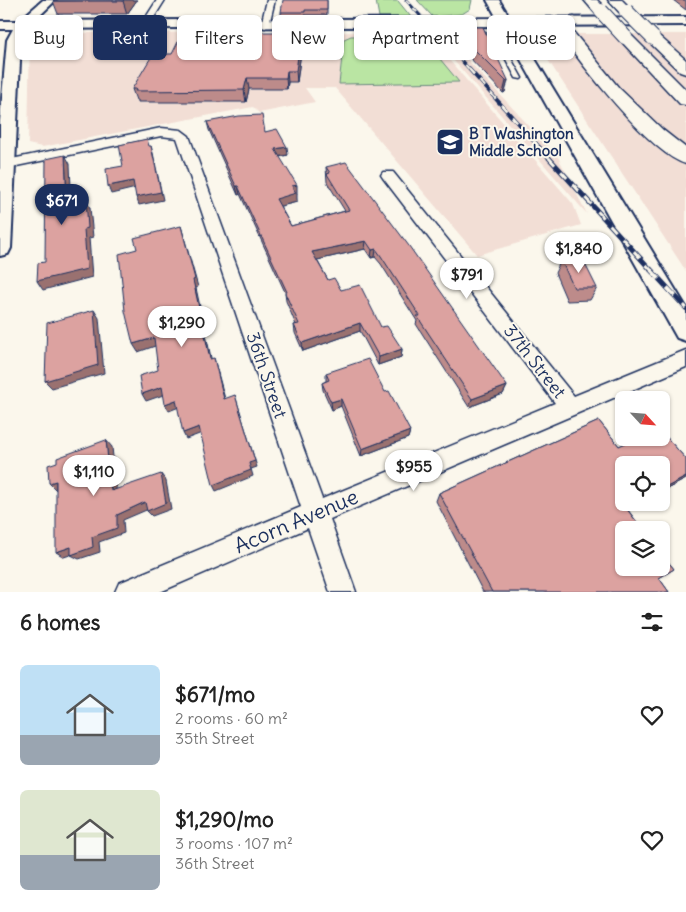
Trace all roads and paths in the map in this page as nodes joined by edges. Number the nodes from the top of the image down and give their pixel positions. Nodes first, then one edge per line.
1 (50, 0) edge
2 (161, 0) edge
3 (271, 0) edge
4 (487, 0) edge
5 (493, 0) edge
6 (590, 0) edge
7 (614, 0) edge
8 (33, 15) edge
9 (151, 15) edge
10 (477, 15) edge
11 (502, 15) edge
12 (686, 21) edge
13 (354, 24) edge
14 (575, 24) edge
15 (575, 24) edge
16 (0, 25) edge
17 (15, 25) edge
18 (167, 25) edge
19 (265, 25) junction
20 (686, 29) edge
21 (575, 33) edge
22 (15, 38) edge
23 (516, 60) edge
24 (519, 60) edge
25 (686, 68) edge
26 (519, 78) dead end
27 (686, 100) edge
28 (686, 158) edge
29 (7, 164) junction
30 (388, 175) dead end
31 (0, 248) edge
32 (686, 330) edge
33 (686, 358) edge
34 (570, 407) junction
35 (315, 512) junction
36 (128, 592) edge
37 (343, 592) edge

1 - 8 main road
2 - 9 street
3 - 19 street
4 - 10 main road
5 - 11 main road
6 - 27 highway, bridge
7 - 25 highway, bridge
12 - 14 main road
13 - 19 main road
15 - 20 main road
16 - 17 main road
18 - 19 main road
21 - 28 highway
22 - 29 main road
23 - 26 lane
24 - 32 main road
29 - 31 main road
29 - 35 street, 36th Street
30 - 34 street, 37th Street
33 - 34 street, Acorn Avenue
34 - 35 street, Acorn Avenue
35 - 36 street, Acorn Avenue
35 - 37 street, 36th Street

